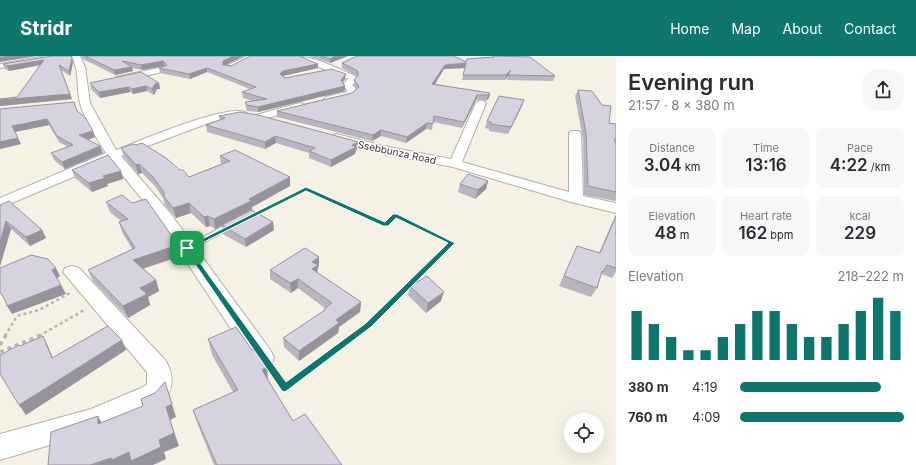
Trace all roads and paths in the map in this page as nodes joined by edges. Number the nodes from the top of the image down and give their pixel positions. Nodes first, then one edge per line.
1 (60, 56) edge
2 (76, 56) edge
3 (253, 56) edge
4 (296, 56) edge
5 (342, 63) edge
6 (0, 66) edge
7 (228, 67) edge
8 (332, 68) junction
9 (164, 69) edge
10 (318, 72) edge
11 (112, 81) edge
12 (481, 103) dead end
13 (260, 117) junction
14 (284, 124) edge
15 (575, 133) dead end
16 (326, 135) edge
17 (113, 155) junction
18 (455, 164) junction
19 (576, 199) junction
20 (0, 203) edge
21 (616, 208) edge
22 (252, 215) joint
23 (187, 248) junction
24 (72, 282) junction
25 (77, 297) dead end
26 (82, 303) dead end
27 (0, 345) edge
28 (0, 352) edge
29 (263, 358) joint
30 (0, 447) edge

1 - 6 street
2 - 17 street
3 - 7 street
4 - 8 street
5 - 8 street
8 - 10 street
8 - 13 street
9 - 11 street
12 - 18 street
13 - 14 street
13 - 17 street
15 - 19 street
16 - 18 street, Ssebbunza Road
17 - 20 street
17 - 23 street
18 - 19 street, Ssebbunza Road
19 - 21 street, Ssebbunza Road
22 - 23 lane
22 - 29 path
23 - 29 street
24 - 25 path
24 - 27 path
24 - 30 street
26 - 28 path

